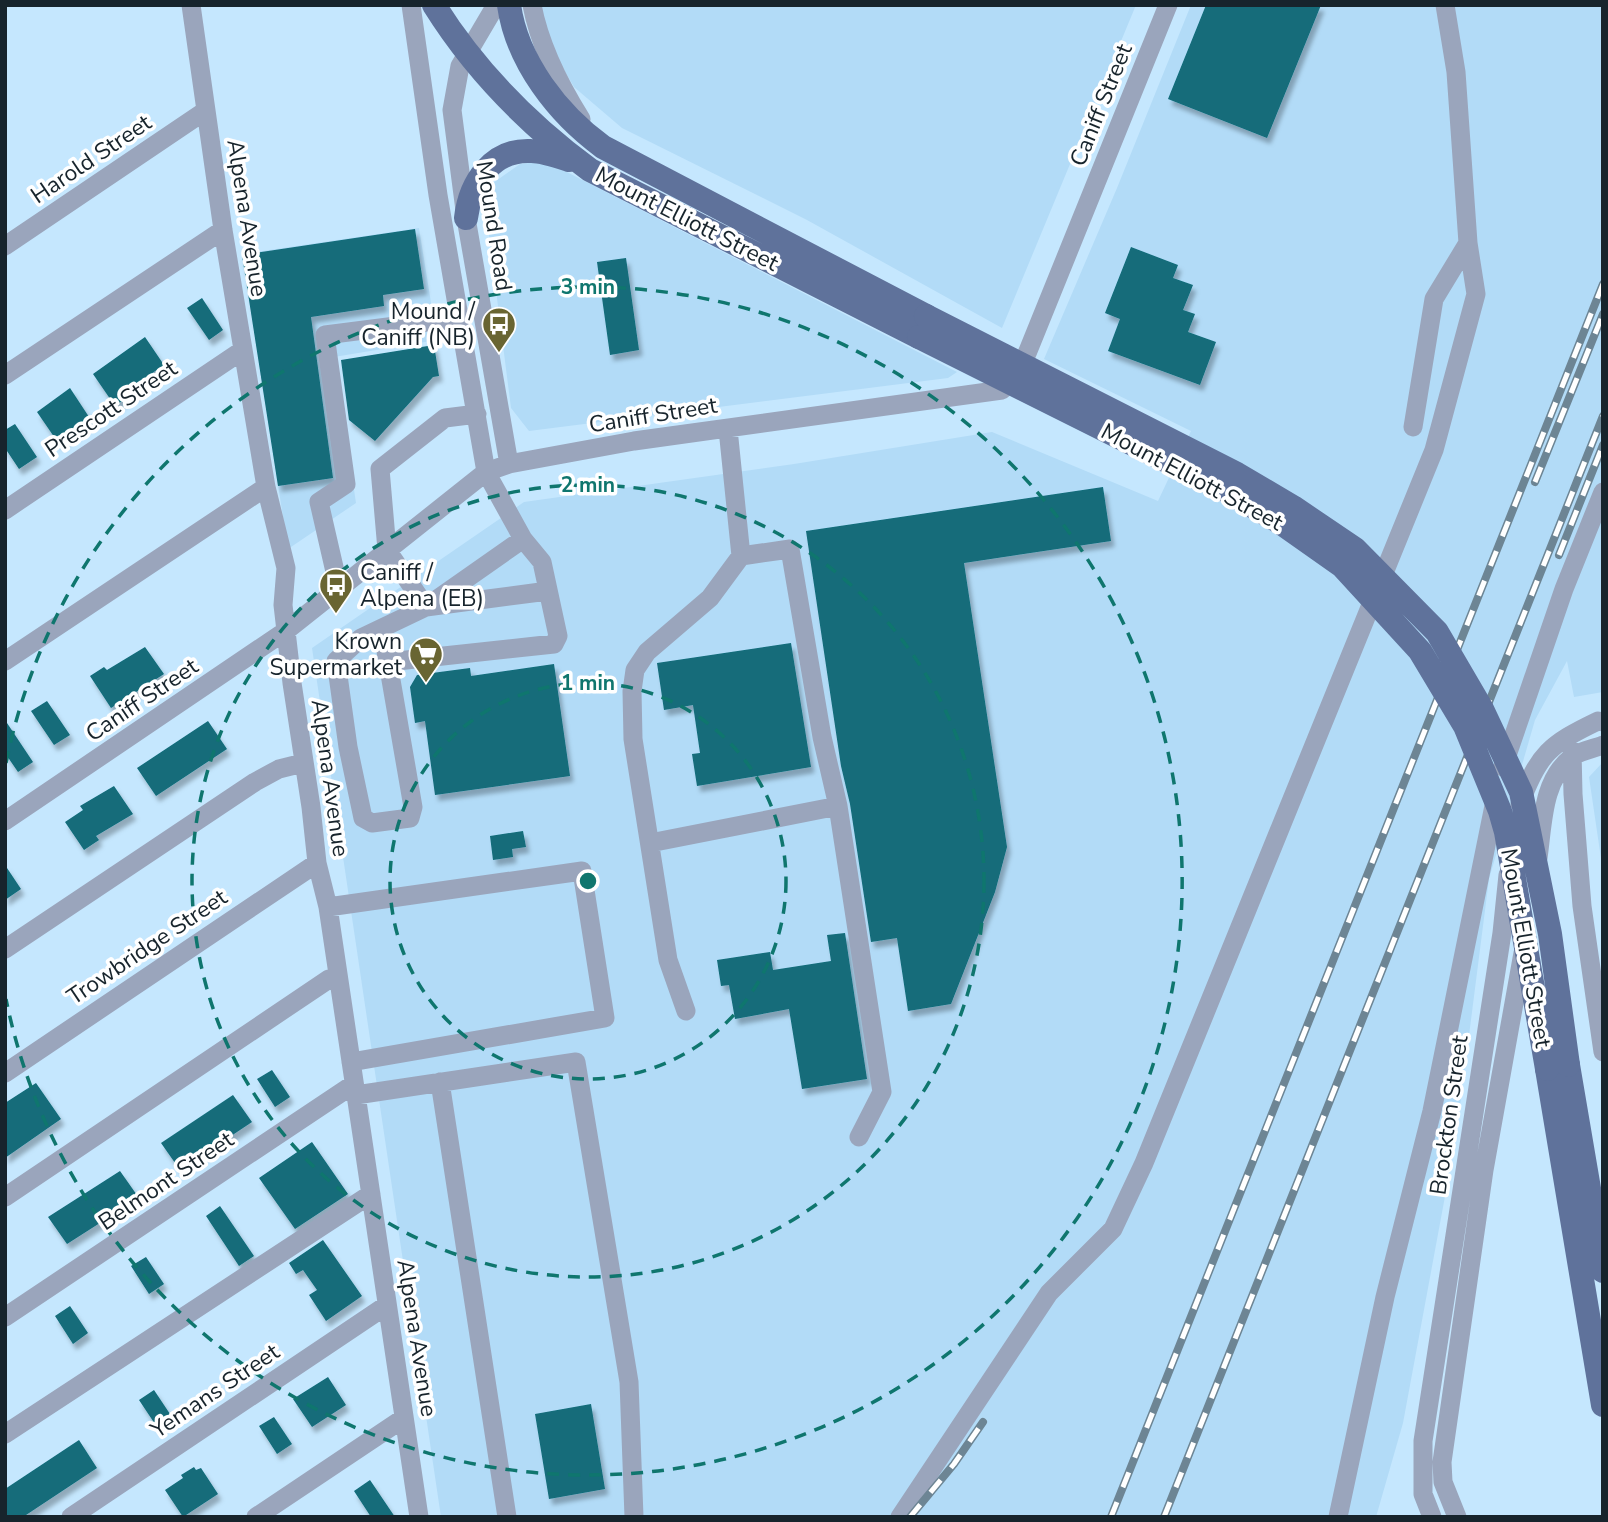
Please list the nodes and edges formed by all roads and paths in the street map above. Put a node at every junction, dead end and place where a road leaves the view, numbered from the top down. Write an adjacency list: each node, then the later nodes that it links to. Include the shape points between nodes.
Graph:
1 (191, 5): 10 (street, Alpena Avenue)
2 (411, 5): 17 (street)
3 (434, 5): 9 (main road, Mount Elliott Street)
4 (496, 5): 9 (street, Mound Road)
5 (509, 5): 11 (main road, Mount Elliott Street, via 512,29 542,87)
6 (532, 5): 11 (street, via 555,74)
7 (1168, 5): 23 (street, Caniff Street, via 1027,354 1002,390)
8 (1445, 5): 15 (street, via 1456,72)
9 (468, 50): 12 (main road, Mount Elliott Street, via 526,118); 13 (street, Mound Road, via 456,80 452,110)
10 (205, 111): 14 (street, Alpena Avenue); 16 (street, Harold Street)
11 (603, 147): 18 (main road, Mount Elliott Street)
12 (590, 170): 13 (main road, via 534,150 507,156 489,166 476,181); 18 (main road, Mount Elliott Street)
13 (466, 218): 24 (street, Mound Road)
14 (223, 230): 19 (street, Alpena Avenue); 20 (street)
15 (1468, 243): 22 (street, via 1434,299); 72 (street, via 1476,294 1434,450 1144,1163 1113,1229 1049,1293)
16 (5, 246)
17 (460, 320): 21 (street); 32 (street, via 325,335 346,484 319,502)
18 (922, 326): 54 (main road, Mount Elliott Street, bridge, via 1281,523 1342,566 1420,652 1465,726 1500,811)
19 (243, 350): 26 (street, Alpena Avenue); 28 (street, Prescott Street)
20 (5, 375)
21 (477, 414): 25 (street); 30 (street, via 445,418 380,469)
22 (1413, 427)
23 (728, 429): 24 (street, Caniff Street); 31 (street)
24 (509, 464): 25 (street, Caniff Street)
25 (486, 472): 29 (street); 30 (street, Caniff Street)
26 (266, 486): 36 (street, Alpena Avenue, via 286,568 283,605); 37 (street)
27 (1603, 492): 73 (street, via 1564,589 1500,778 1432,1111 1385,1297)
28 (5, 510)
29 (523, 538): 33 (street, via 542,562); 34 (street)
30 (387, 551): 32 (street, Caniff Street); 34 (street)
31 (741, 556): 44 (street, via 790,549); 46 (street, via 710,598 647,652 635,670 633,739)
32 (339, 589): 36 (street, Caniff Street)
33 (548, 591): 34 (street); 38 (street, via 558,636 554,644)
34 (426, 607): 35 (street)
35 (383, 628): 38 (street); 38 (street, via 361,638 336,661 363,818 372,823 410,818 412,807)
36 (287, 630): 43 (street, Alpena Avenue); 45 (street, Caniff Street)
37 (5, 662)
38 (388, 663)
39 (1603, 722): 40 (street, Brockton Street)
40 (1567, 736): 42 (street); 74 (street, Brockton Street, via 1531,774 1516,817 1503,933 1423,1441 1423,1494)
41 (1603, 745): 42 (street)
42 (1574, 755): 52 (street, via 1582,906); 75 (street, Brockton Street, via 1552,781 1546,800 1524,953 1484,1170 1442,1462 1443,1482)
43 (303, 763): 47 (street, Alpena Avenue); 49 (street, via 255,782)
44 (838, 806): 46 (street); 58 (street, via 882,1092)
45 (5, 821)
46 (650, 843): 51 (street, via 668,960)
47 (317, 863): 48 (street, Alpena Avenue); 55 (street, Trowbridge Street)
48 (328, 907): 50 (street, Alpena Avenue); 53 (street, via 582,871 600,978 605,1018)
49 (5, 949)
50 (338, 977): 53 (street, Alpena Avenue); 60 (street)
51 (686, 1011)
52 (1603, 1052)
53 (351, 1062): 57 (street, Alpena Avenue)
54 (1557, 1067): 61 (main road, Mount Elliott Street); 64 (main road, Mount Elliott Street, via 1573,1235)
55 (5, 1073)
56 (440, 1082): 57 (street); 70 (street); 71 (street, via 576,1062 629,1382)
57 (355, 1090): 59 (street, Alpena Avenue); 63 (street, Belmont Street)
58 (859, 1137)
59 (371, 1194): 62 (street, Alpena Avenue); 66 (street)
60 (5, 1196)
61 (1603, 1271)
62 (387, 1305): 65 (street, Alpena Avenue); 67 (street, Yemans Street)
63 (5, 1317)
64 (1603, 1405)
65 (404, 1418): 68 (street); 69 (street, Alpena Avenue)
66 (5, 1434)
67 (71, 1517)
68 (256, 1517)
69 (419, 1517)
70 (507, 1517)
71 (634, 1517)
72 (900, 1517)
73 (1338, 1517)
74 (1433, 1517)
75 (1457, 1517)

